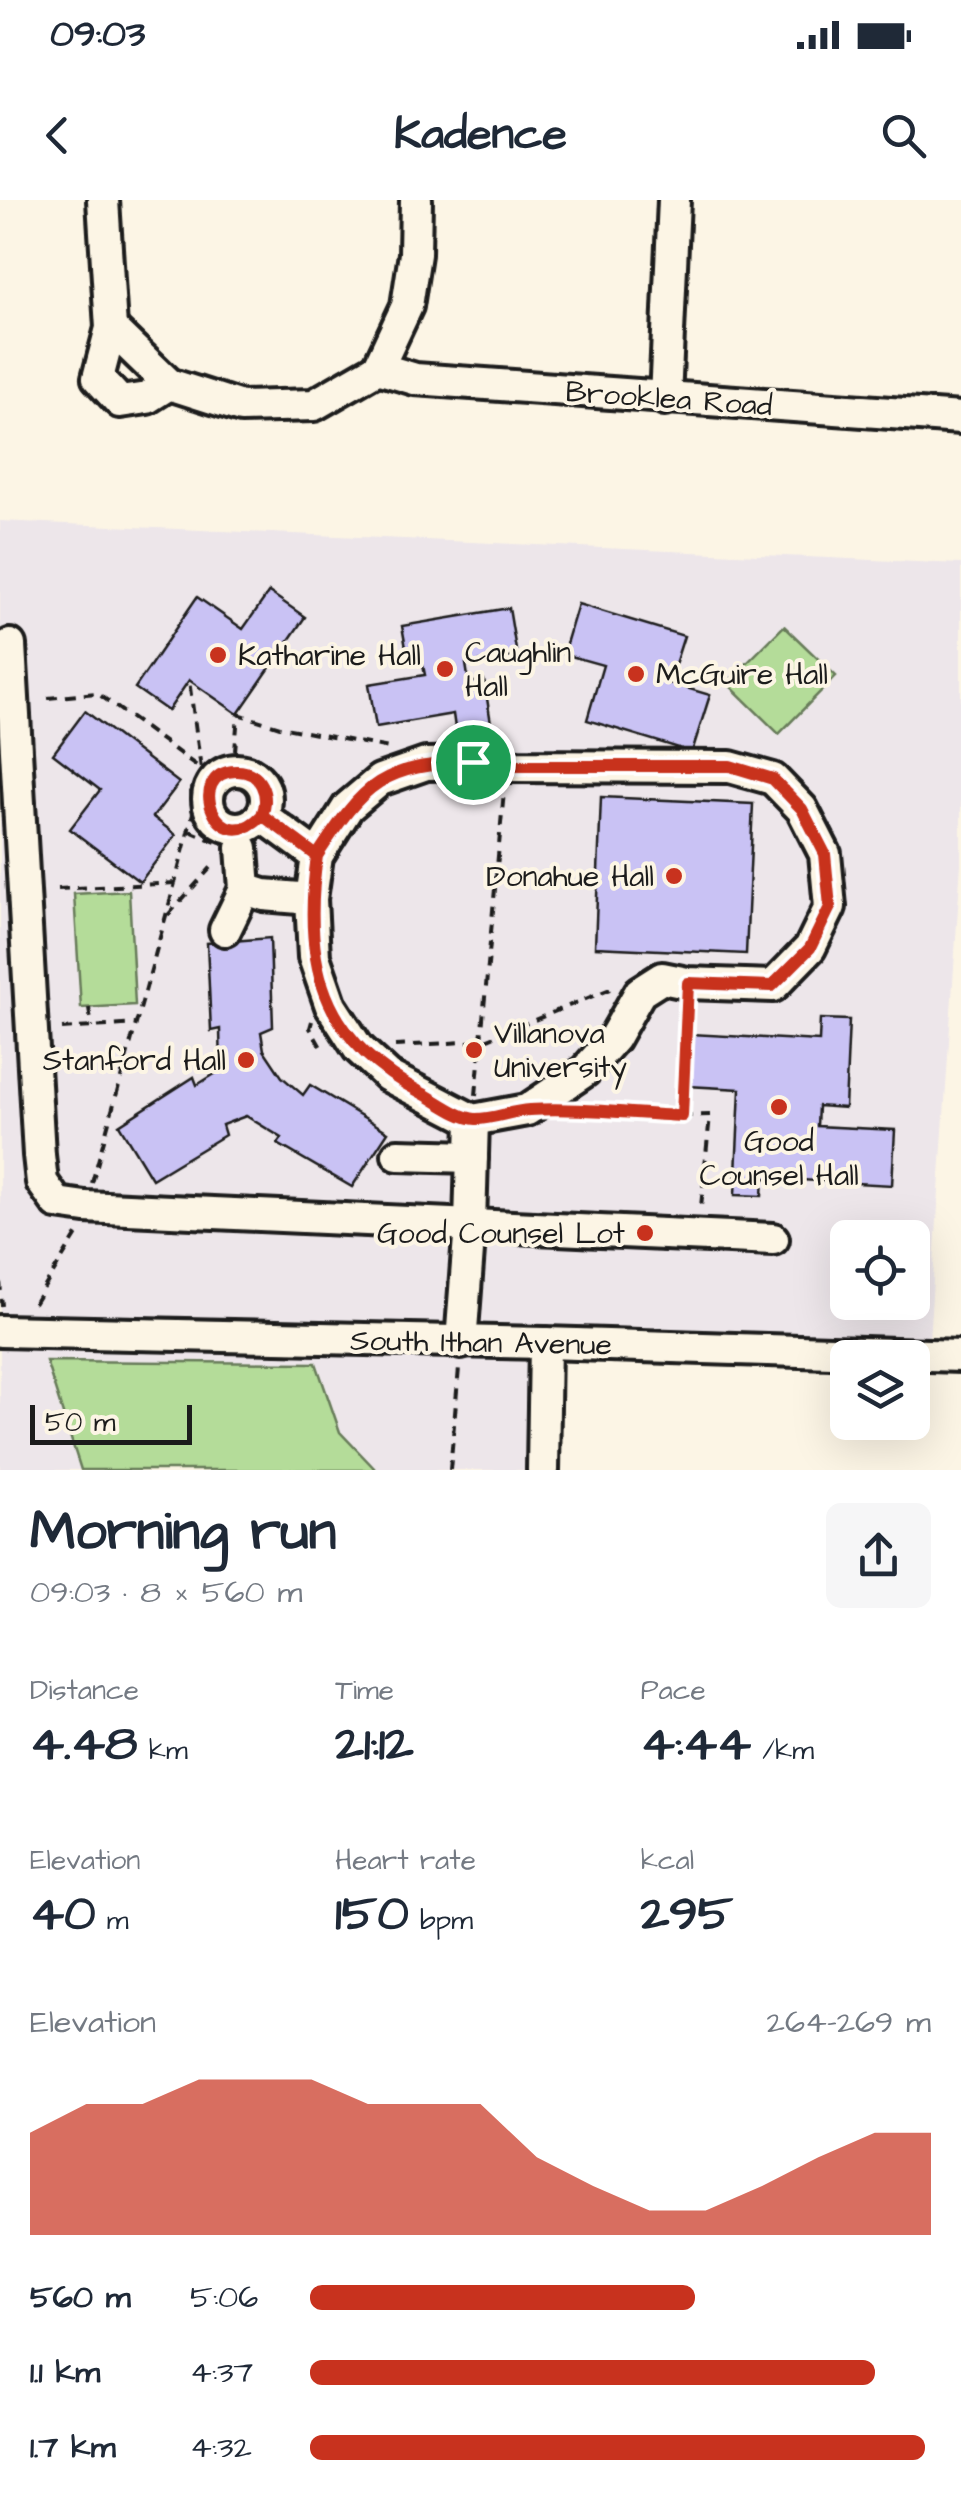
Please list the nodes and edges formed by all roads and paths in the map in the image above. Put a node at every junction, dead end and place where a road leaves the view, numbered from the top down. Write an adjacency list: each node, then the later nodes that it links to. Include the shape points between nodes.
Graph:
1 (104, 200): 4 (street)
2 (416, 200): 5 (street, via 407,306)
3 (674, 200): 7 (street)
4 (111, 328): 6 (street); 6 (street, via 98,378 120,402 147,398)
5 (378, 368): 6 (street, via 314,404 242,408); 7 (street, Brooklea Road, via 414,378)
6 (169, 384)
7 (665, 399): 8 (street, Brooklea Road)
8 (961, 418)
9 (10, 645): 38 (street, via 42,1182 57,1203)
10 (189, 680): 14 (path)
11 (48, 698): 14 (path, via 97,692)
12 (405, 751): 14 (path, via 238,714 235,750)
13 (506, 766): 17 (street, via 426,764 380,780 348,807); 24 (street, via 730,766 773,779 802,809 825,854 830,907 810,948 772,986); 30 (path)
14 (201, 768): 18 (path, via 190,790 192,814)
15 (262, 815): 17 (street)
16 (230, 855): 20 (street); 22 (path)
17 (317, 856): 21 (street)
18 (176, 883): 19 (path); 22 (path)
19 (58, 889)
20 (245, 889): 21 (street); 23 (street)
21 (311, 899): 31 (street, via 314,956 330,1006)
22 (167, 916): 27 (path)
23 (225, 930)
24 (688, 983): 25 (street, via 662,978); 33 (path)
25 (640, 992): 30 (path, via 608,989); 32 (street, via 585,1071)
26 (89, 1008): 28 (path)
27 (137, 1024): 28 (path); 38 (path)
28 (92, 1027): 29 (path)
29 (62, 1030)
30 (483, 1041): 31 (path); 34 (path)
31 (358, 1048): 34 (street, via 388,1076)
32 (528, 1110): 33 (path); 34 (street)
33 (682, 1116): 37 (path, via 710,1115)
34 (473, 1120): 36 (street)
35 (398, 1155): 36 (street)
36 (472, 1156): 39 (street)
37 (700, 1207)
38 (86, 1208): 39 (street); 41 (path, via 79,1231)
39 (470, 1224): 40 (street); 42 (street)
40 (773, 1239)
41 (9, 1331): 42 (street, South Ithan Avenue)
42 (461, 1343): 43 (street, South Ithan Avenue); 45 (path)
43 (545, 1343): 44 (street, South Ithan Avenue); 46 (street)
44 (961, 1356)
45 (450, 1470)
46 (543, 1470)

